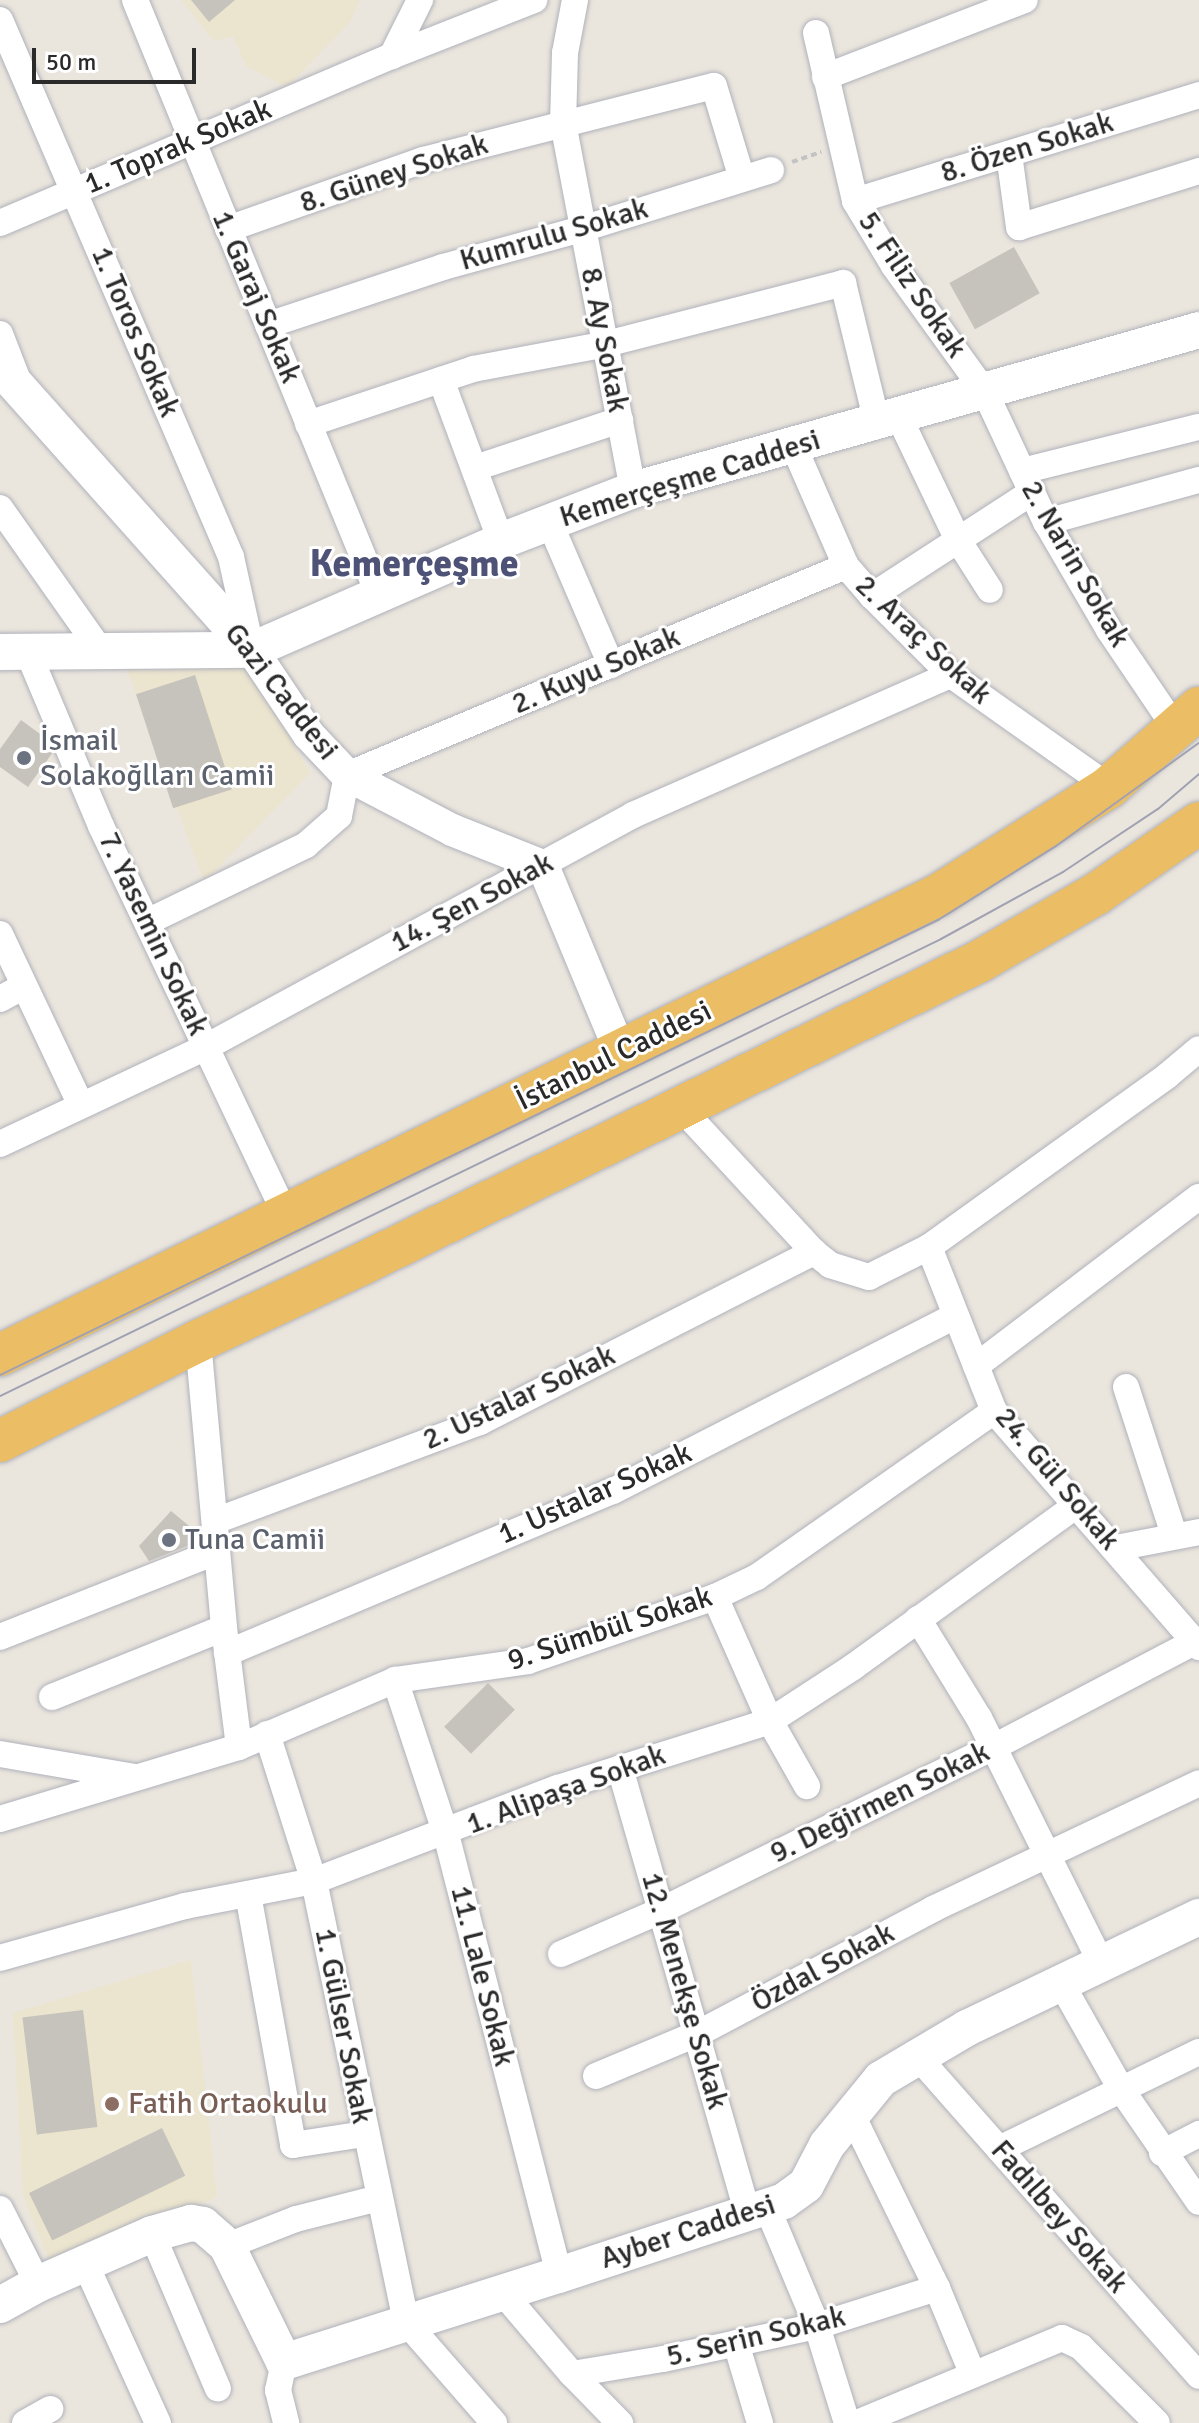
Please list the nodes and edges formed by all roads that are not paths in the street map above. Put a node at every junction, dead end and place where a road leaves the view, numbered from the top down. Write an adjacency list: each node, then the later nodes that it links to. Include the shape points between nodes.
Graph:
1 (135, 0): 12 (street, 1. Garaj Sokak)
2 (420, 0): 8 (street)
3 (534, 0): 8 (street, 1. Toprak Sokak)
4 (575, 0): 11 (street, 8. Ay Sokak, via 565,53)
5 (1025, 0): 9 (street)
6 (0, 20): 17 (street, 1. Toros Sokak)
7 (816, 33): 9 (street, 5. Filiz Sokak)
8 (392, 56): 12 (street, 1. Toprak Sokak)
9 (825, 77): 18 (street, 5. Filiz Sokak)
10 (1199, 95): 13 (street, 8. Özen Sokak)
11 (563, 123): 16 (street, 8. Güney Sokak, via 714,86); 20 (street, 8. Güney Sokak, via 423,160); 21 (street, 8. Ay Sokak)
12 (192, 144): 17 (street, 1. Toprak Sokak); 20 (street, 1. Garaj Sokak)
13 (1009, 154): 15 (street, via 1019,227); 18 (street, 8. Özen Sokak)
14 (771, 170): 16 (street, Kumrulu Sokak)
15 (1199, 171)
16 (742, 179): 21 (street, Kumrulu Sokak)
17 (75, 190): 19 (street, 1. Toprak Sokak); 48 (street, 1. Toros Sokak, via 231,557)
18 (855, 201): 28 (street, 5. Filiz Sokak, via 894,266)
19 (0, 223)
20 (228, 229): 22 (street, 1. Garaj Sokak)
21 (582, 229): 22 (street, Kumrulu Sokak, via 443,267); 25 (street, 8. Ay Sokak)
22 (268, 325): 31 (street, 1. Garaj Sokak)
23 (1199, 330): 28 (main road, Kemerçeşme Caddesi)
24 (0, 334): 26 (street)
25 (606, 344): 27 (street); 29 (street, 8. Ay Sokak); 30 (street, via 843,283)
26 (10, 377): 48 (main road, Gazi Caddesi)
27 (441, 380): 31 (street); 34 (street)
28 (985, 392): 30 (main road, Kemerçeşme Caddesi); 36 (street, 2. Narin Sokak)
29 (620, 420): 34 (street); 37 (street, 8. Ay Sokak)
30 (888, 420): 33 (main road, Kemerçeşme Caddesi); 41 (street)
31 (308, 424): 45 (street, 1. Garaj Sokak)
32 (1199, 427): 36 (street)
33 (794, 447): 37 (main road, Kemerçeşme Caddesi); 43 (street, 2. Araç Sokak)
34 (475, 468): 42 (street)
35 (1199, 480): 40 (street)
36 (1027, 482): 40 (street, 2. Narin Sokak); 41 (street)
37 (633, 490): 39 (main road, Kemerçeşme Caddesi)
38 (0, 508): 47 (street)
39 (549, 521): 42 (main road, Kemerçeşme Caddesi); 50 (street)
40 (1046, 522): 52 (street, 2. Narin Sokak, via 1109,630)
41 (958, 540): 44 (street); 46 (street)
42 (501, 541): 45 (main road, Kemerçeşme Caddesi)
43 (846, 566): 46 (street, 2. Araç Sokak); 50 (street, 2. Kuyu Sokak)
44 (990, 590)
45 (378, 593): 48 (main road, Kemerçeşme Caddesi)
46 (872, 596): 51 (street, 2. Araç Sokak)
47 (100, 650): 48 (main road, Kemerçeşme Caddesi); 49 (main road, Kemerçeşme Caddesi)
48 (252, 650): 53 (street, Gazi Caddesi, via 309,735)
49 (13, 651): 57 (street, 7. Yasemin Sokak)
50 (611, 665): 53 (street, 2. Kuyu Sokak)
51 (951, 675): 54 (street, 2. Araç Sokak); 56 (street, 14. Şen Sokak, via 633,815)
52 (1188, 719): 54 (highway, İstanbul Caddesi)
53 (347, 775): 56 (street, Gazi Caddesi, via 452,830); 57 (street, via 339,816 306,845)
54 (1109, 787): 62 (highway, İstanbul Caddesi, via 940,894)
55 (1194, 836): 64 (highway, via 980,961)
56 (543, 866): 60 (street, 14. Şen Sokak); 62 (street)
57 (147, 922): 60 (street, 7. Yasemin Sokak)
58 (0, 934): 59 (street)
59 (12, 993): 63 (street)
60 (206, 1047): 63 (street, 14. Şen Sokak); 67 (street, 7. Yasemin Sokak)
61 (1199, 1049): 68 (street)
62 (621, 1053): 67 (highway, İstanbul Caddesi)
63 (81, 1105): 65 (street, 14. Şen Sokak)
64 (681, 1108): 69 (street); 71 (highway)
65 (0, 1144)
66 (1199, 1197): 73 (street)
67 (286, 1216): 72 (highway, İstanbul Caddesi)
68 (929, 1247): 69 (street, via 869,1277 830,1265); 70 (street, 24. Gül Sokak)
69 (814, 1252): 78 (street, 2. Ustalar Sokak, via 480,1422)
70 (955, 1316): 73 (street, 24. Gül Sokak); 85 (street, 1. Ustalar Sokak, via 613,1491)
71 (198, 1341): 76 (highway); 78 (street)
72 (0, 1355)
73 (976, 1366): 75 (street, 24. Gül Sokak)
74 (1126, 1387): 79 (street)
75 (994, 1411): 77 (street, 24. Gül Sokak); 82 (street, 9. Sümbül Sokak, via 757,1577)
76 (0, 1441)
77 (1077, 1505): 80 (street, 24. Gül Sokak); 83 (street, 1. Alipaşa Sokak)
78 (215, 1521): 81 (street)
79 (1187, 1534): 80 (street)
80 (1116, 1548): 86 (street, 24. Gül Sokak)
81 (216, 1552): 84 (street); 85 (street)
82 (715, 1597): 87 (street, 9. Sümbül Sokak, via 528,1661); 89 (street)
83 (918, 1619): 89 (street, 1. Alipaşa Sokak); 92 (street)
84 (0, 1637)
85 (226, 1641): 88 (street, 1. Ustalar Sokak); 91 (street)
86 (1196, 1644): 92 (street, 9. Değirmen Sokak)
87 (395, 1680): 90 (street, 9. Sümbül Sokak); 99 (street, 11. Lale Sokak)
88 (52, 1697)
89 (770, 1721): 94 (street, 1. Alipaşa Sokak); 97 (street)
90 (267, 1734): 91 (street, 9. Sümbül Sokak); 101 (street, 1. Gülser Sokak)
91 (239, 1747): 95 (street, 9. Sümbül Sokak)
92 (994, 1747): 100 (street); 103 (street, 9. Değirmen Sokak)
93 (0, 1754): 95 (street)
94 (620, 1768): 99 (street, 1. Alipaşa Sokak); 103 (street, 12. Menekşe Sokak)
95 (143, 1778): 98 (street, 9. Sümbül Sokak)
96 (1199, 1783): 100 (street, Özdal Sokak)
97 (807, 1786)
98 (0, 1819)
99 (446, 1834): 101 (street, 1. Alipaşa Sokak); 126 (street, 11. Lale Sokak)
100 (1047, 1855): 107 (street); 109 (street, Özdal Sokak)
101 (314, 1881): 102 (street, 1. Alipaşa Sokak); 115 (street, 1. Gülser Sokak)
102 (248, 1894): 106 (street, 1. Alipaşa Sokak, via 185,1906); 115 (street, via 293,2145)
103 (660, 1911): 105 (street, 9. Değirmen Sokak); 109 (street, 12. Menekşe Sokak)
104 (1199, 1917): 107 (main road, Ayber Caddesi)
105 (561, 1954)
106 (0, 1958)
107 (1101, 1963): 108 (main road, Ayber Caddesi)
108 (1061, 1983): 111 (main road, Ayber Caddesi); 113 (street)
109 (699, 2033): 112 (street, Özdal Sokak); 122 (street, 12. Menekşe Sokak)
110 (1199, 2052): 113 (street)
111 (918, 2057): 114 (main road, Ayber Caddesi, via 881,2079); 117 (street, Fadılbey Sokak)
112 (596, 2076)
113 (1121, 2089): 117 (street); 118 (street)
114 (851, 2113): 122 (main road, Ayber Caddesi, via 806,2185 784,2201); 128 (street)
115 (364, 2134): 119 (street, 1. Gülser Sokak)
116 (1199, 2134): 118 (street)
117 (999, 2149): 137 (street, Fadılbey Sokak)
118 (1162, 2153): 120 (street)
119 (379, 2198): 124 (street, via 296,2219); 131 (street, 1. Gülser Sokak)
120 (1199, 2202)
121 (0, 2209): 127 (street)
122 (757, 2210): 126 (main road, Ayber Caddesi); 132 (street, 12. Menekşe Sokak)
123 (152, 2234): 124 (main road, via 191,2223 215,2233); 125 (main road); 138 (street)
124 (227, 2246): 134 (main road)
125 (85, 2263): 127 (main road); 142 (street)
126 (559, 2275): 129 (main road, Ayber Caddesi)
127 (38, 2284): 130 (main road)
128 (937, 2288): 132 (street, 5. Serin Sokak); 136 (street)
129 (503, 2293): 131 (main road, Ayber Caddesi); 135 (street)
130 (0, 2305)
131 (406, 2322): 134 (main road, Ayber Caddesi); 144 (street)
132 (817, 2326): 133 (street, 5. Serin Sokak); 147 (street, 12. Menekşe Sokak)
133 (736, 2343): 135 (street, 5. Serin Sokak); 146 (street)
134 (284, 2362): 143 (street, via 278,2390)
135 (572, 2374): 145 (street)
136 (973, 2375): 140 (street); 149 (street, via 1062,2338 1081,2347)
137 (1199, 2376)
138 (218, 2389)
139 (50, 2409): 141 (street)
140 (919, 2411): 148 (street)
141 (25, 2423)
142 (158, 2423)
143 (286, 2423)
144 (494, 2423)
145 (620, 2423)
146 (760, 2423)
147 (847, 2423)
148 (857, 2423)
149 (1157, 2423)

